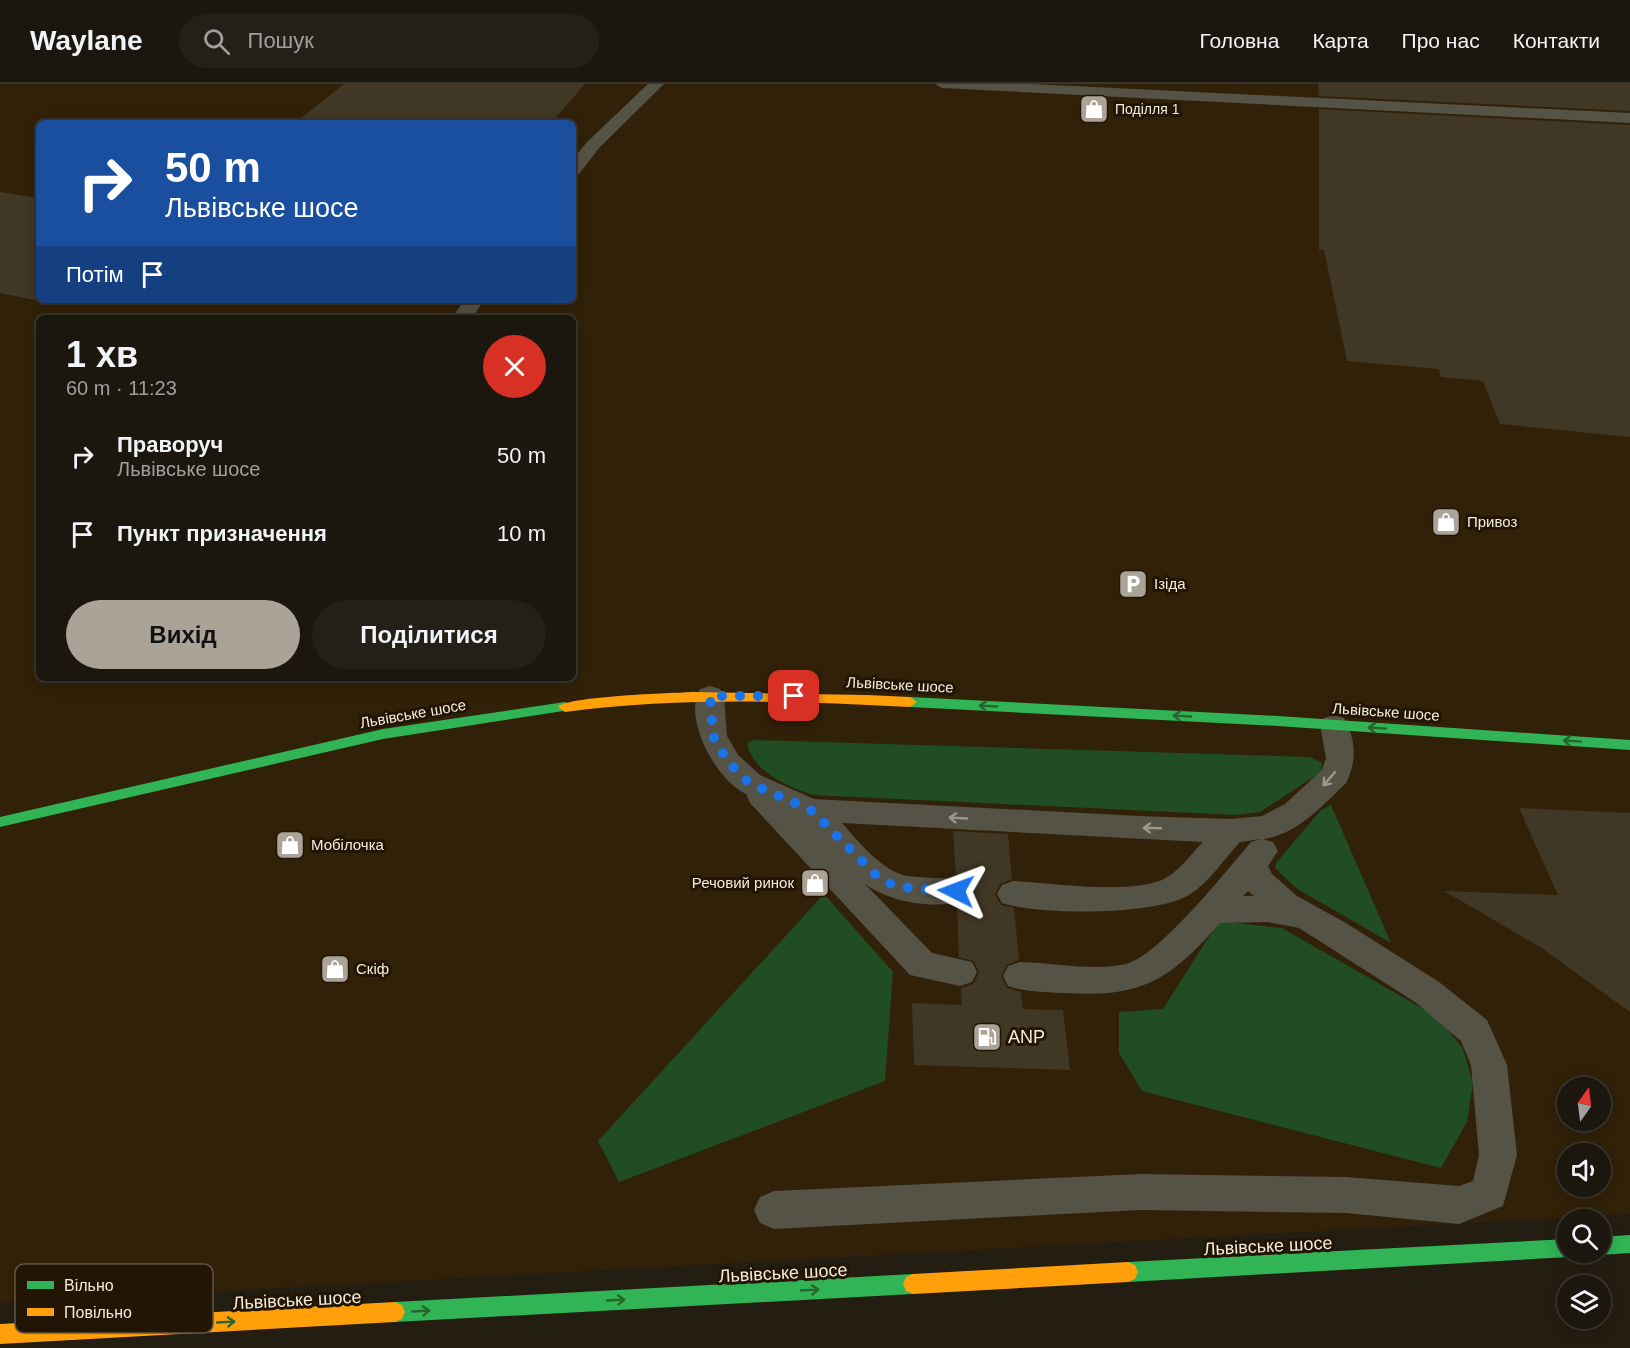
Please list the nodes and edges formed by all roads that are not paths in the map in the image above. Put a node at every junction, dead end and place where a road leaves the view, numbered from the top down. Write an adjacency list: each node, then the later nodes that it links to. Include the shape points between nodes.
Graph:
1 (657, 84): 4 (lane)
2 (942, 84): 3 (lane)
3 (1630, 118)
4 (576, 166)
5 (710, 696): 6 (main road, Львівське шосе, one-way to 5, via 771,695); 8 (lane, via 713,736 728,762); 11 (main road, Львівське шосе, via 611,700 383,734)
6 (1334, 724): 7 (main road, Львівське шосе, one-way to 6); 10 (lane, one-way to 10, via 1341,758 1335,775)
7 (1630, 746)
8 (749, 783): 9 (lane); 18 (lane, via 922,965)
9 (811, 810): 12 (lane, one-way to 9); 14 (lane, via 875,874 891,884)
10 (1296, 812): 12 (lane, via 1267,827); 13 (lane)
11 (0, 822)
12 (1231, 831): 15 (lane, via 1177,887 1159,893 1127,898)
13 (1251, 863): 16 (lane); 17 (lane, via 1259,882 1285,905)
14 (956, 891)
15 (1013, 894)
16 (1209, 910): 17 (lane, via 1268,909 1292,914); 19 (lane, via 1176,950 1129,978)
17 (1334, 932): 20 (lane, via 1427,992 1474,1031 1489,1065 1498,1155 1489,1193 1459,1205 1346,1195 1141,1192)
18 (960, 972)
19 (1020, 976)
20 (774, 1210)
21 (1630, 1244): 22 (main road)
22 (1611, 1245)
23 (1557, 1249): 24 (main road, Львівське шосе, one-way to 23)
24 (213, 1323)
25 (36, 1333): 26 (main road, Львівське шосе, one-way to 25)
26 (0, 1335)

